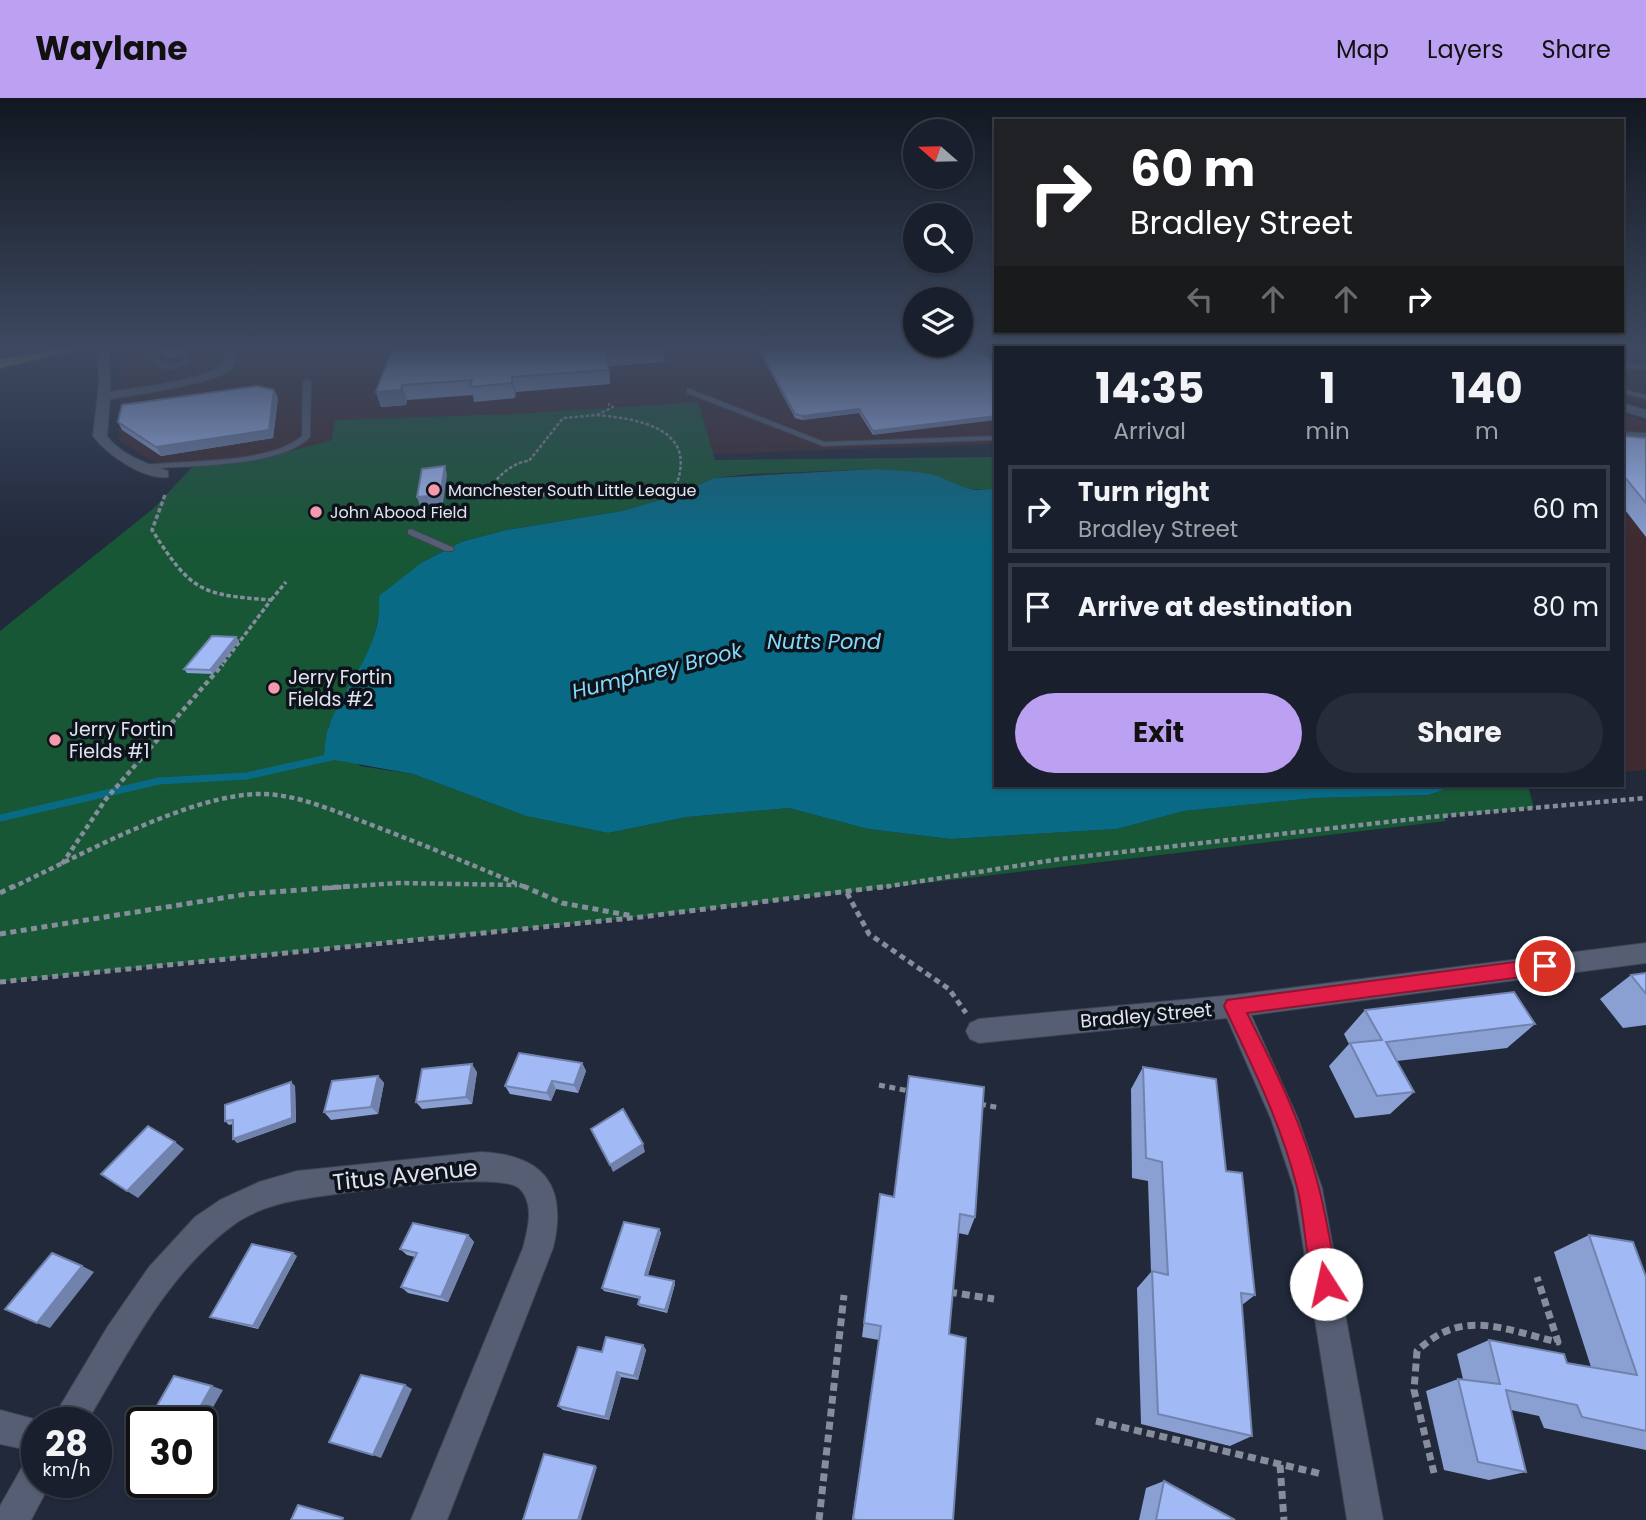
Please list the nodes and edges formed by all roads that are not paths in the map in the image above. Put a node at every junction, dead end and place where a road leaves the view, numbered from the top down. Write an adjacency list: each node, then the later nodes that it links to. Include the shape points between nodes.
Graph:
1 (101, 413): 7 (street, via 103,442)
2 (306, 413): 7 (lane, via 306,437 294,447 258,457)
3 (748, 413): 6 (lane, via 823,444)
4 (1624, 434): 5 (lane)
5 (1646, 435)
6 (994, 438)
7 (145, 467): 8 (street)
8 (163, 474)
9 (411, 532): 10 (lane)
10 (449, 549)
11 (1646, 953): 12 (street, Bradley Street)
12 (1234, 1006): 13 (street, Bradley Street); 20 (street, via 1295,1143 1308,1188)
13 (979, 1031)
14 (77, 1407): 19 (street, Titus Avenue, via 162,1275 194,1238 229,1210 267,1193 307,1185 478,1166 513,1171 529,1178 538,1191 543,1206 541,1238)
15 (0, 1427): 16 (street)
16 (21, 1432)
17 (24, 1498): 18 (street)
18 (12, 1520)
19 (429, 1520)
20 (1365, 1520)

